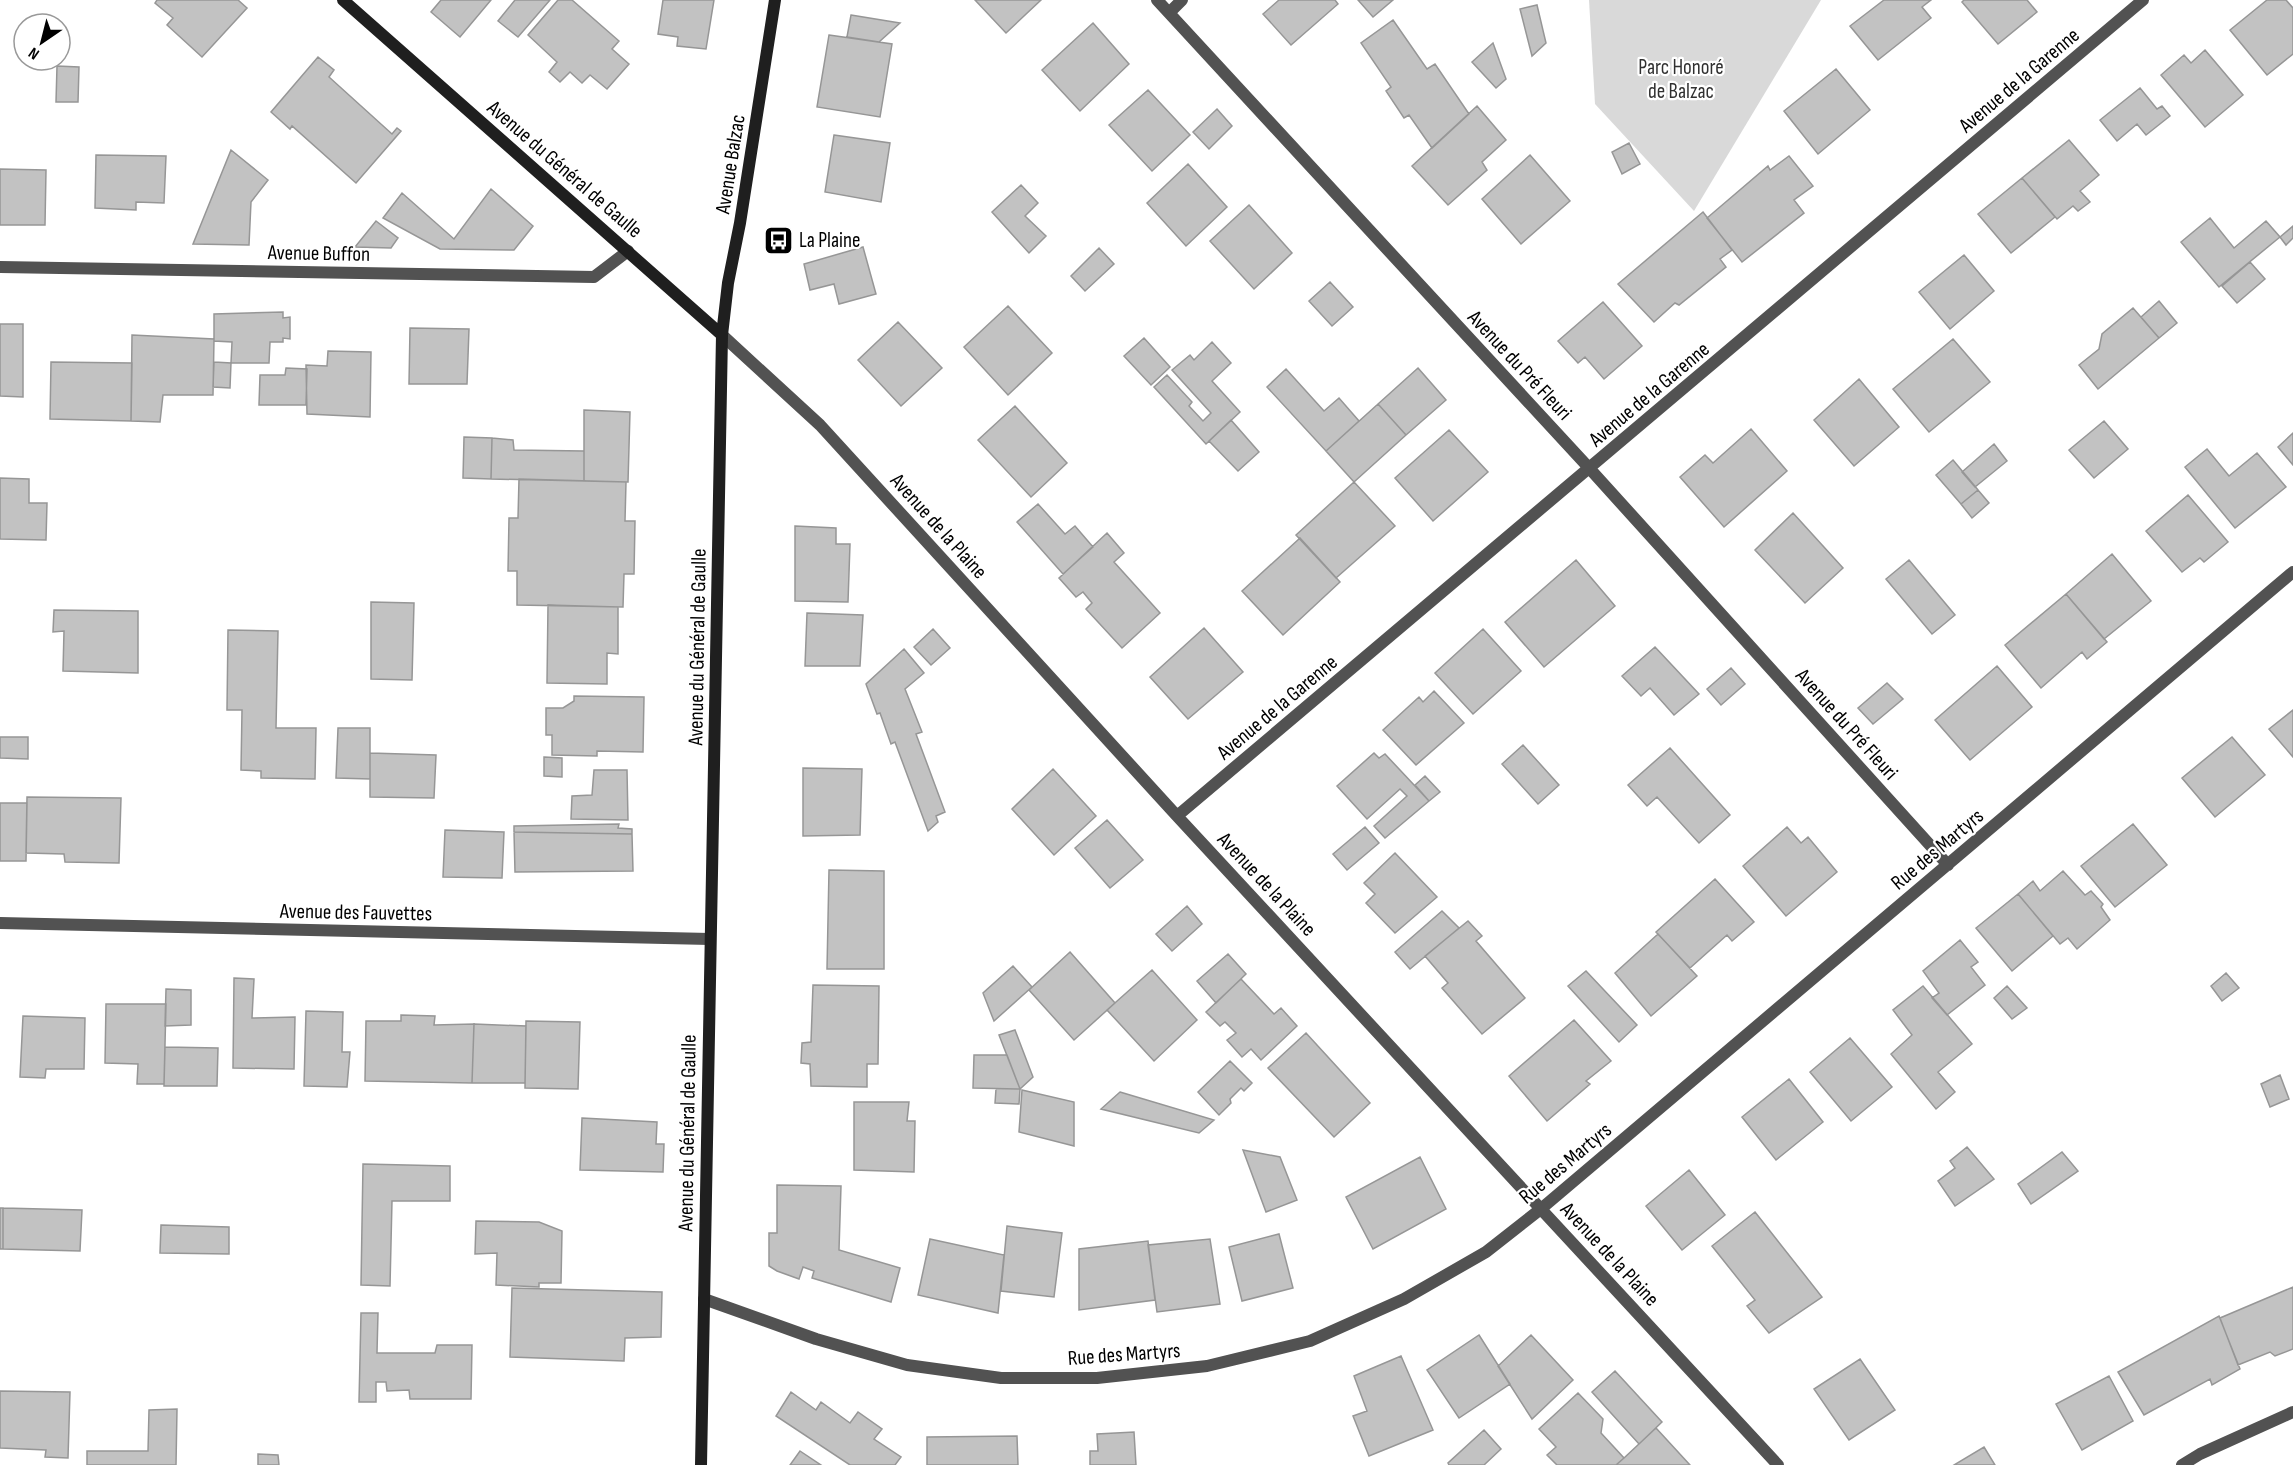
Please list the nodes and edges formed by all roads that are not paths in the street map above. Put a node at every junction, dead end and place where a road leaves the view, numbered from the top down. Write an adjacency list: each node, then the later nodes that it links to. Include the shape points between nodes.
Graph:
1 (344, 0): 7 (street, Avenue du Général de Gaulle)
2 (775, 0): 9 (street, Avenue Balzac)
3 (1157, 0): 6 (street, Avenue du Pré Fleuri)
4 (1182, 0): 6 (street)
5 (2143, 0): 10 (street, Avenue de la Garenne)
6 (1169, 13): 10 (street, Avenue du Pré Fleuri)
7 (628, 251): 8 (street, Avenue Buffon, via 594,277); 9 (street, Avenue du Général de Gaulle)
8 (0, 267)
9 (722, 335): 12 (street, Avenue de la Plaine, via 820,425); 15 (street, Avenue du Général de Gaulle)
10 (1590, 469): 12 (street, Avenue de la Garenne); 13 (street, Avenue du Pré Fleuri)
11 (2293, 572): 13 (street, Rue des Martyrs)
12 (1177, 816): 16 (street, Avenue de la Plaine)
13 (1948, 865): 16 (street, Rue des Martyrs)
14 (0, 923): 15 (street, Avenue des Fauvettes)
15 (710, 939): 17 (street, Avenue du Général de Gaulle)
16 (1542, 1208): 17 (street, Rue des Martyrs, via 1486,1252 1404,1299 1310,1341 1207,1366 1097,1378 1001,1378 907,1365 816,1339); 20 (street, Avenue de la Plaine)
17 (704, 1299): 19 (street, Avenue du Général de Gaulle)
18 (2293, 1412): 21 (street)
19 (701, 1465)
20 (1778, 1465)
21 (2182, 1465)

